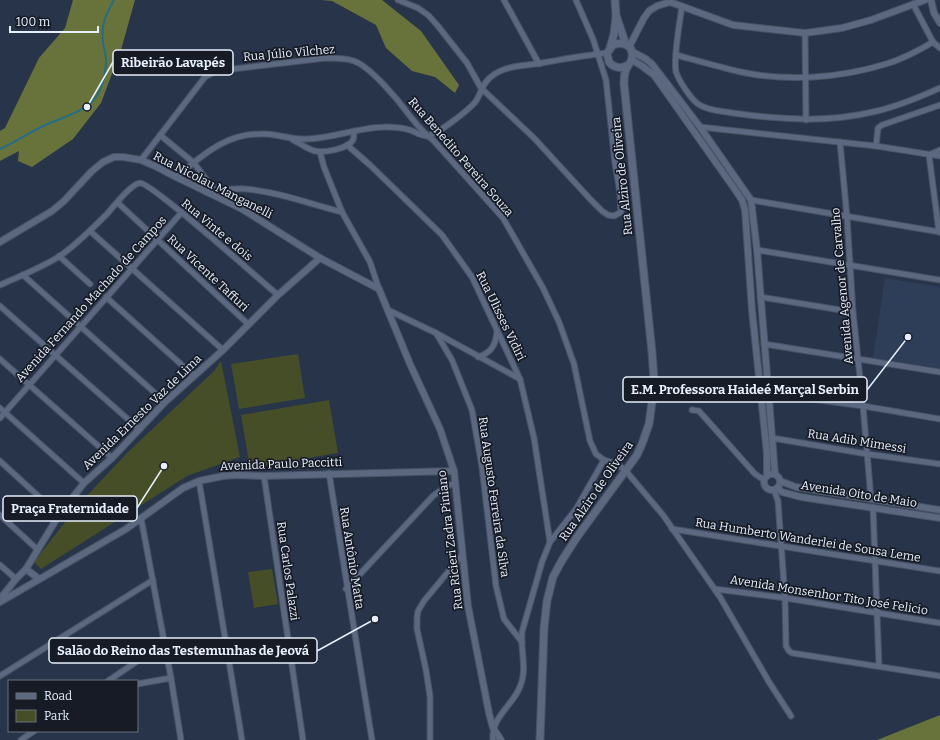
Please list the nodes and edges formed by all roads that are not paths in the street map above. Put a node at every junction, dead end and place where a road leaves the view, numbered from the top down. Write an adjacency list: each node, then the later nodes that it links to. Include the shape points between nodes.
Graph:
1 (398, 0): 24 (street, via 428,15 456,47)
2 (504, 0): 19 (street)
3 (576, 0): 16 (street)
4 (615, 0): 9 (main road, Rua Alziro de Oliveira)
5 (925, 0): 7 (street)
6 (931, 0): 10 (street)
7 (912, 4): 11 (street, via 842,28); 12 (street)
8 (682, 6): 11 (street, via 733,25); 13 (street, via 670,2 649,11); 17 (street)
9 (616, 15): 13 (main road, Rua Alziro de Oliveira); 15 (main road, Rua Alziro de Oliveira, via 614,34)
10 (940, 23)
11 (806, 33): 22 (street)
12 (933, 42): 14 (street); 22 (street, via 887,64 844,74)
13 (629, 47): 15 (main road, via 617,43); 18 (main road, Rua Alziro de Oliveira); 28 (street, via 652,64)
14 (940, 48)
15 (608, 51): 16 (street); 20 (main road, Rua Alziro de Oliveira, via 607,58)
16 (598, 54): 19 (street); 24 (street, via 606,85 620,193 621,212 614,216 602,211 534,138)
17 (676, 55): 22 (street, via 764,76); 27 (street, via 676,71 679,78 692,99 702,107 765,118)
18 (630, 62): 20 (main road, via 620,68); 23 (main road, Rua Alziro de Oliveira); 47 (street, via 642,66 654,75)
19 (539, 64): 24 (street, via 513,67 492,75)
20 (612, 65): 23 (main road, Rua Alziro de Oliveira)
21 (363, 66): 30 (street, Rua Júlio Vilchez, via 348,59 326,58 216,71 205,77); 31 (street, Rua Benedito Pereira Souza, via 385,86)
22 (805, 77): 27 (street)
23 (624, 84): 103 (main road, Rua Alziro de Oliveira, via 654,380 649,424 637,455)
24 (481, 88): 31 (street, via 476,101 445,127)
25 (940, 88): 27 (street, via 877,111 825,120)
26 (940, 105): 37 (street, via 882,125 878,128)
27 (806, 120)
28 (700, 127): 34 (street); 48 (street)
29 (354, 131): 31 (street, via 386,127); 33 (street); 36 (street, via 354,139)
30 (160, 135): 42 (street); 43 (street)
31 (427, 136): 99 (street, Rua Benedito Pereira Souza, via 503,218 543,288 574,364 592,445 596,454)
32 (288, 138): 33 (street); 35 (street); 43 (street, via 266,134 237,137 214,147)
33 (308, 139): 35 (street)
34 (840, 142): 37 (street); 52 (street, Avenida Agenor de Carvalho)
35 (301, 143): 39 (street, via 311,150)
36 (347, 145): 39 (street); 75 (street, Rua Ulisses Vidiri, via 442,236 472,277)
37 (876, 146): 40 (street)
38 (940, 150): 40 (street)
39 (320, 152): 51 (street, Rua Ricieri Zadra Piniano)
40 (929, 155): 41 (street); 54 (street)
41 (940, 156)
42 (141, 160): 44 (street, Rua Nicolau Manganelli); 56 (street, Rua Nicolau Manganelli, via 114,157 103,162 52,211)
43 (194, 163): 44 (street); 45 (street)
44 (176, 178): 46 (street, Rua Nicolau Manganelli)
45 (215, 191): 46 (street); 51 (street, via 241,189 264,192)
46 (206, 192): 59 (street, Rua Nicolau Manganelli, via 242,209)
47 (742, 200): 48 (street); 107 (street, via 745,210 753,323 767,454)
48 (751, 200): 52 (street); 57 (street)
49 (118, 203): 50 (street, Rua Vinte e dois, via 133,186 140,183); 53 (street); 55 (street, Rua Vicente Taffuri)
50 (182, 212): 55 (street, Avenida Fernando Machado de Campos); 67 (street, Rua Vinte e dois)
51 (342, 212): 66 (street, Rua Ricieri Zadra Piniano, via 370,262)
52 (847, 217): 54 (street); 60 (street, Avenida Agenor de Carvalho)
53 (90, 231): 58 (street); 61 (street)
54 (939, 232)
55 (158, 240): 61 (street, Avenida Fernando Machado de Campos); 73 (street, Rua Vicente Taffuri)
56 (0, 242)
57 (757, 250): 60 (street); 69 (street)
58 (59, 256): 62 (street); 64 (street)
59 (320, 258): 66 (street, Rua Nicolau Manganelli); 67 (street, Avenida Ernesto Vaz de Lima)
60 (849, 265): 63 (street); 72 (street, Avenida Agenor de Carvalho)
61 (132, 269): 68 (street, Avenida Fernando Machado de Campos); 78 (street)
62 (23, 275): 65 (street); 74 (street)
63 (940, 280)
64 (90, 284)
65 (0, 285)
66 (379, 289): 71 (street, Rua Ricieri Zadra Piniano)
67 (278, 295): 73 (street, Avenida Ernesto Vaz de Lima)
68 (106, 297): 74 (street, Avenida Fernando Machado de Campos); 84 (street)
69 (760, 297): 72 (street); 77 (street)
70 (0, 306): 79 (street)
71 (388, 310): 76 (street); 102 (street, Rua Ricieri Zadra Piniano, via 440,429)
72 (853, 312): 82 (street, Avenida Agenor de Carvalho)
73 (248, 324): 78 (street, Avenida Ernesto Vaz de Lima)
74 (80, 326): 79 (street, Avenida Fernando Machado de Campos); 88 (street)
75 (497, 329): 80 (street, via 497,337 491,351); 85 (street, Rua Ulisses Vidiri)
76 (436, 333): 80 (street); 138 (street, Rua Augusto Ferreira da Silva, via 452,360 472,410 482,467 496,586 504,619)
77 (764, 344): 82 (street); 87 (street)
78 (222, 350): 84 (street, Avenida Ernesto Vaz de Lima)
79 (55, 355): 86 (street, Avenida Fernando Machado de Campos); 95 (street)
80 (478, 357): 85 (street)
81 (0, 359): 86 (street)
82 (858, 359): 83 (street); 89 (street, Avenida Agenor de Carvalho)
83 (940, 372)
84 (193, 375): 88 (street, Avenida Ernesto Vaz de Lima)
85 (520, 379): 121 (street, Rua Ulisses Vidiri, via 534,438)
86 (29, 385): 92 (street, Avenida Fernando Machado de Campos); 98 (street)
87 (768, 392): 89 (street); 96 (street)
88 (165, 402): 95 (street, Avenida Ernesto Vaz de Lima)
89 (863, 406): 94 (street); 97 (street, Avenida Agenor de Carvalho)
90 (0, 408): 92 (street)
91 (692, 410): 107 (street, via 699,411 755,474)
92 (5, 412): 93 (street, Avenida Fernando Machado de Campos); 110 (street)
93 (0, 418)
94 (940, 419)
95 (139, 429): 98 (street, Avenida Ernesto Vaz de Lima)
96 (772, 438): 97 (street, Rua Adib Mimessi); 105 (street)
97 (867, 454): 101 (street, Rua Adib Mimessi); 113 (street, Avenida Agenor de Carvalho)
98 (112, 458): 110 (street, Avenida Ernesto Vaz de Lima)
99 (604, 460): 103 (street, Rua Benedito Pereira Souza); 121 (street, via 576,509)
100 (0, 461): 116 (street)
101 (940, 464)
102 (454, 470): 104 (street, Avenida Paulo Paccitti); 111 (street, Rua Ricieri Zadra Piniano)
103 (626, 470): 120 (street, Rua Benedito Pereira Souza); 157 (main road, Rua Alziro de Oliveira, via 577,537 553,577 544,628)
104 (329, 473): 106 (street, Avenida Paulo Paccitti); 133 (street, Rua Antônio Matta)
105 (775, 474): 107 (street); 109 (street)
106 (264, 476): 108 (street, Avenida Paulo Paccitti, via 237,475); 152 (street, Rua Carlos Palazzi)
107 (765, 478): 112 (street, Avenida Oito de Maio, via 766,488)
108 (199, 481): 118 (street, Avenida Paulo Paccitti, via 183,488); 151 (street)
109 (780, 481): 112 (street); 113 (street, Avenida Oito de Maio)
110 (84, 483): 116 (street, Avenida Ernesto Vaz de Lima)
111 (456, 483): 124 (street, Rua Ricieri Zadra Piniano); 133 (street, via 433,496)
112 (775, 489): 114 (street, Avenida Oito de Maio, via 788,494); 122 (street)
113 (871, 499): 115 (street, Avenida Oito de Maio)
114 (873, 507): 119 (street, Avenida Oito de Maio); 125 (street)
115 (940, 510)
116 (59, 515): 123 (street, Avenida Ernesto Vaz de Lima)
117 (0, 516): 123 (street)
118 (141, 518): 130 (street, Avenida Paulo Paccitti, via 126,530); 131 (street)
119 (940, 518)
120 (672, 529): 122 (street, Rua Humberto Wanderlei de Sousa Leme); 132 (street, Rua Benedito Pereira Souza)
121 (550, 542): 138 (street, via 536,580 524,624)
122 (781, 545): 125 (street, Rua Humberto Wanderlei de Sousa Leme); 134 (street)
123 (38, 550): 127 (street, Avenida Ernesto Vaz de Lima)
124 (462, 555): 147 (street, Rua Ricieri Zadra Piniano, via 470,614); 154 (street, via 424,601 416,618 430,696)
125 (875, 561): 128 (street, Rua Humberto Wanderlei de Sousa Leme); 136 (street)
126 (0, 565): 129 (street)
127 (26, 570): 129 (street, Avenida Ernesto Vaz de Lima); 130 (street)
128 (940, 571)
129 (16, 579): 135 (street, Avenida Ernesto Vaz de Lima)
130 (39, 579): 135 (street, Avenida Paulo Paccitti)
131 (153, 580): 139 (street); 141 (street)
132 (715, 588): 134 (street, Avenida Monsenhor Tito José Felicio); 146 (street, Rua Benedito Pereira Souza)
133 (346, 589): 153 (street, Rua Antônio Matta)
134 (785, 598): 136 (street, Avenida Monsenhor Tito José Felicio); 140 (street, via 786,646 790,652)
135 (0, 600)
136 (877, 613): 137 (street, Avenida Monsenhor Tito José Felicio); 140 (street)
137 (940, 623)
138 (522, 642): 147 (street, via 525,667 518,690)
139 (164, 643): 143 (street); 144 (street)
140 (879, 666): 142 (street)
141 (0, 676)
142 (940, 676)
143 (171, 678): 145 (street); 150 (street)
144 (109, 680)
145 (138, 684)
146 (791, 716)
147 (493, 728): 155 (street); 156 (street, Rua Ricieri Zadra Piniano)
148 (33, 732): 149 (street)
149 (21, 740)
150 (181, 740)
151 (242, 740)
152 (303, 740)
153 (372, 740)
154 (430, 740)
155 (493, 740)
156 (501, 740)
157 (540, 740)

